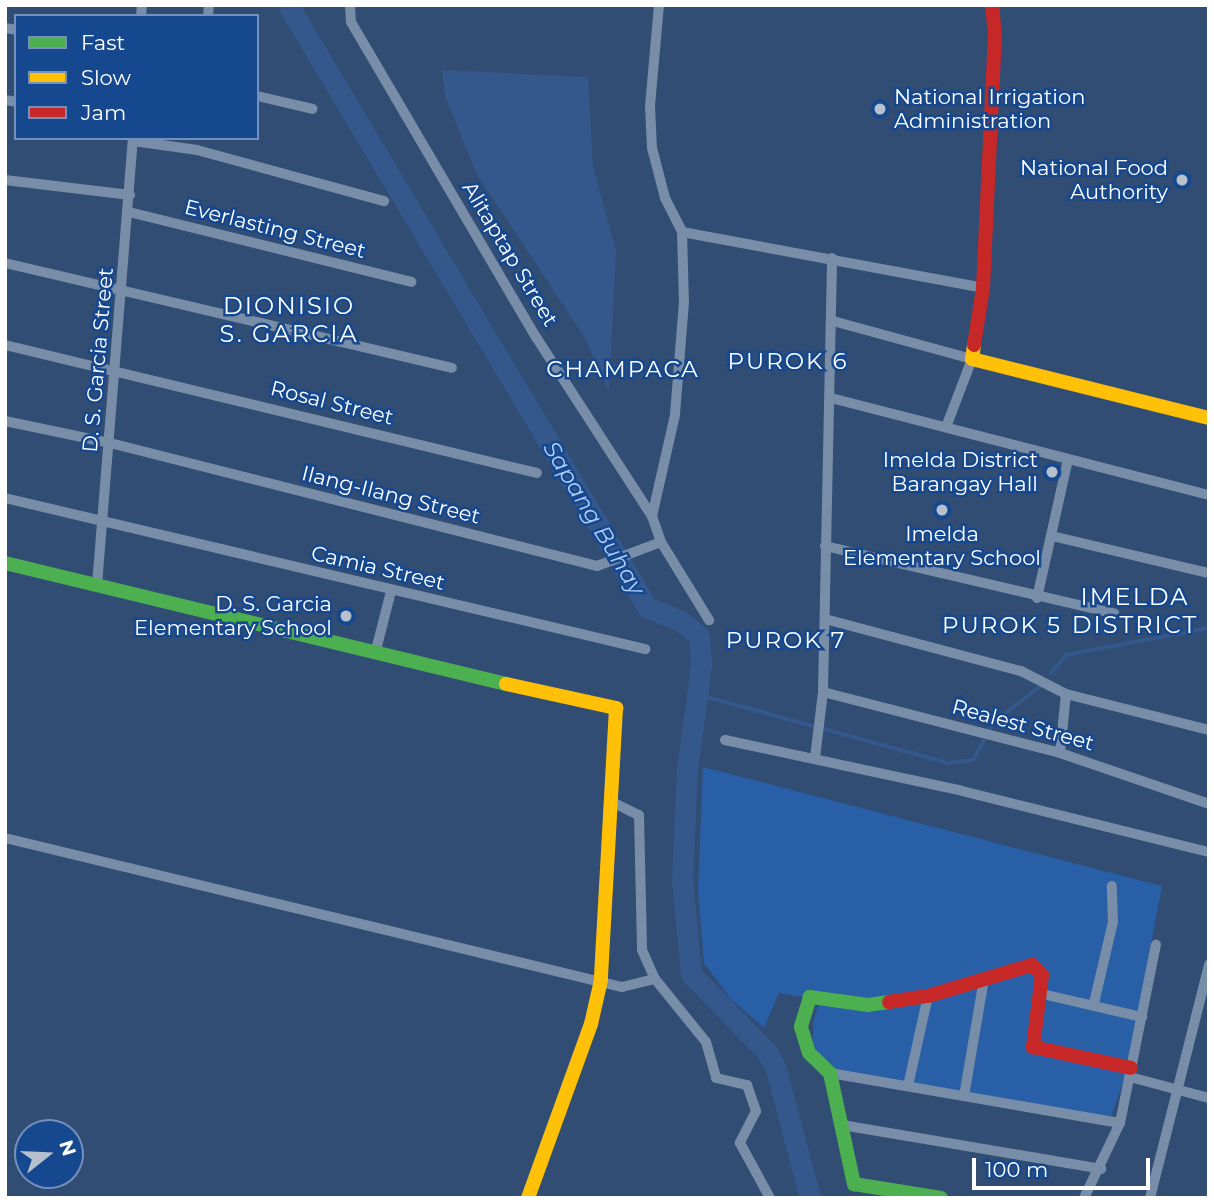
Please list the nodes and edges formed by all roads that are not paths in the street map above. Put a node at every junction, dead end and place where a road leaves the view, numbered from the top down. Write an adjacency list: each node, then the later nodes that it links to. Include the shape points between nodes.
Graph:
1 (350, 5): 34 (street, Alitaptap Street, via 351,22 529,325)
2 (659, 5): 14 (street, via 650,106 652,148 665,198)
3 (992, 5): 18 (street, via 995,37)
4 (259, 96): 5 (street)
5 (313, 109)
6 (133, 140): 11 (street, D. S. Garcia Street)
7 (139, 140): 9 (street)
8 (198, 140): 9 (street)
9 (197, 150): 12 (street)
10 (5, 180): 11 (street)
11 (130, 194): 13 (street, D. S. Garcia Street)
12 (384, 201)
13 (129, 212): 17 (street, Everlasting Street); 19 (street, D. S. Garcia Street)
14 (682, 232): 15 (street); 34 (street, via 684,302 675,415)
15 (832, 258): 18 (street); 20 (street)
16 (5, 263): 19 (street)
17 (411, 282)
18 (983, 288): 22 (street)
19 (124, 289): 23 (street); 24 (street, D. S. Garcia Street)
20 (833, 321): 22 (street); 25 (street)
21 (5, 345): 24 (street, Rosal Street)
22 (972, 359): 26 (street); 28 (street)
23 (452, 368)
24 (117, 370): 29 (street, D. S. Garcia Street); 31 (street, Rosal Street)
25 (831, 398): 28 (street); 38 (street)
26 (1209, 418)
27 (5, 422): 29 (street, Ilang-Ilang Street)
28 (946, 427): 30 (street)
29 (110, 443): 35 (street, D. S. Garcia Street); 37 (street, Ilang-Ilang Street, via 568,560 609,565)
30 (1068, 459): 32 (street); 36 (street)
31 (537, 473)
32 (1209, 495)
33 (5, 498): 35 (street, Camia Street)
34 (652, 516): 37 (street, Alitaptap Street)
35 (104, 521): 41 (street, D. S. Garcia Street); 42 (street, Camia Street)
36 (1052, 536): 40 (street); 43 (street)
37 (661, 542): 46 (street, Alitaptap Street)
38 (825, 546): 43 (street); 45 (street)
39 (5, 562): 41 (street)
40 (1209, 573)
41 (97, 585): 48 (street)
42 (391, 591): 47 (street, Camia Street); 48 (street)
43 (1037, 598): 44 (street)
44 (1114, 613)
45 (825, 619): 49 (street); 50 (street, via 1021,671)
46 (709, 620)
47 (645, 649)
48 (374, 654): 55 (street, via 616,708)
49 (823, 692): 53 (street, Realest Street); 54 (street)
50 (1066, 695): 51 (street); 53 (street)
51 (1209, 730)
52 (725, 740): 54 (street)
53 (1059, 752): 56 (street, Realest Street)
54 (815, 758): 58 (street)
55 (612, 802): 62 (street, via 639,815 642,950); 64 (street)
56 (1209, 804)
57 (5, 838): 64 (street)
58 (1209, 852)
59 (1112, 886): 67 (street, via 1113,922)
60 (1156, 946): 68 (street)
61 (1209, 964): 72 (street)
62 (655, 979): 64 (street, via 622,987); 79 (street, via 706,1042 716,1078 747,1085 756,1111 740,1143)
63 (984, 979): 65 (street, via 1032,965 1042,975); 66 (street); 73 (street)
64 (601, 980): 78 (street, via 591,1024)
65 (1038, 993): 67 (street); 70 (street, via 1033,1047)
66 (928, 996): 69 (street, via 869,1005 810,997 801,1027 808,1053); 71 (street)
67 (1094, 1003): 68 (street)
68 (1142, 1017): 70 (street)
69 (830, 1073): 71 (street); 76 (street)
70 (1130, 1073): 72 (street); 75 (street)
71 (908, 1086): 73 (street)
72 (1178, 1089): 74 (street); 82 (street)
73 (964, 1096): 75 (street)
74 (1209, 1098)
75 (1120, 1123): 77 (street)
76 (842, 1125): 77 (street); 80 (street, via 854,1184)
77 (1101, 1169): 81 (street)
78 (528, 1198)
79 (770, 1198)
80 (941, 1198)
81 (1084, 1198)
82 (1150, 1198)

